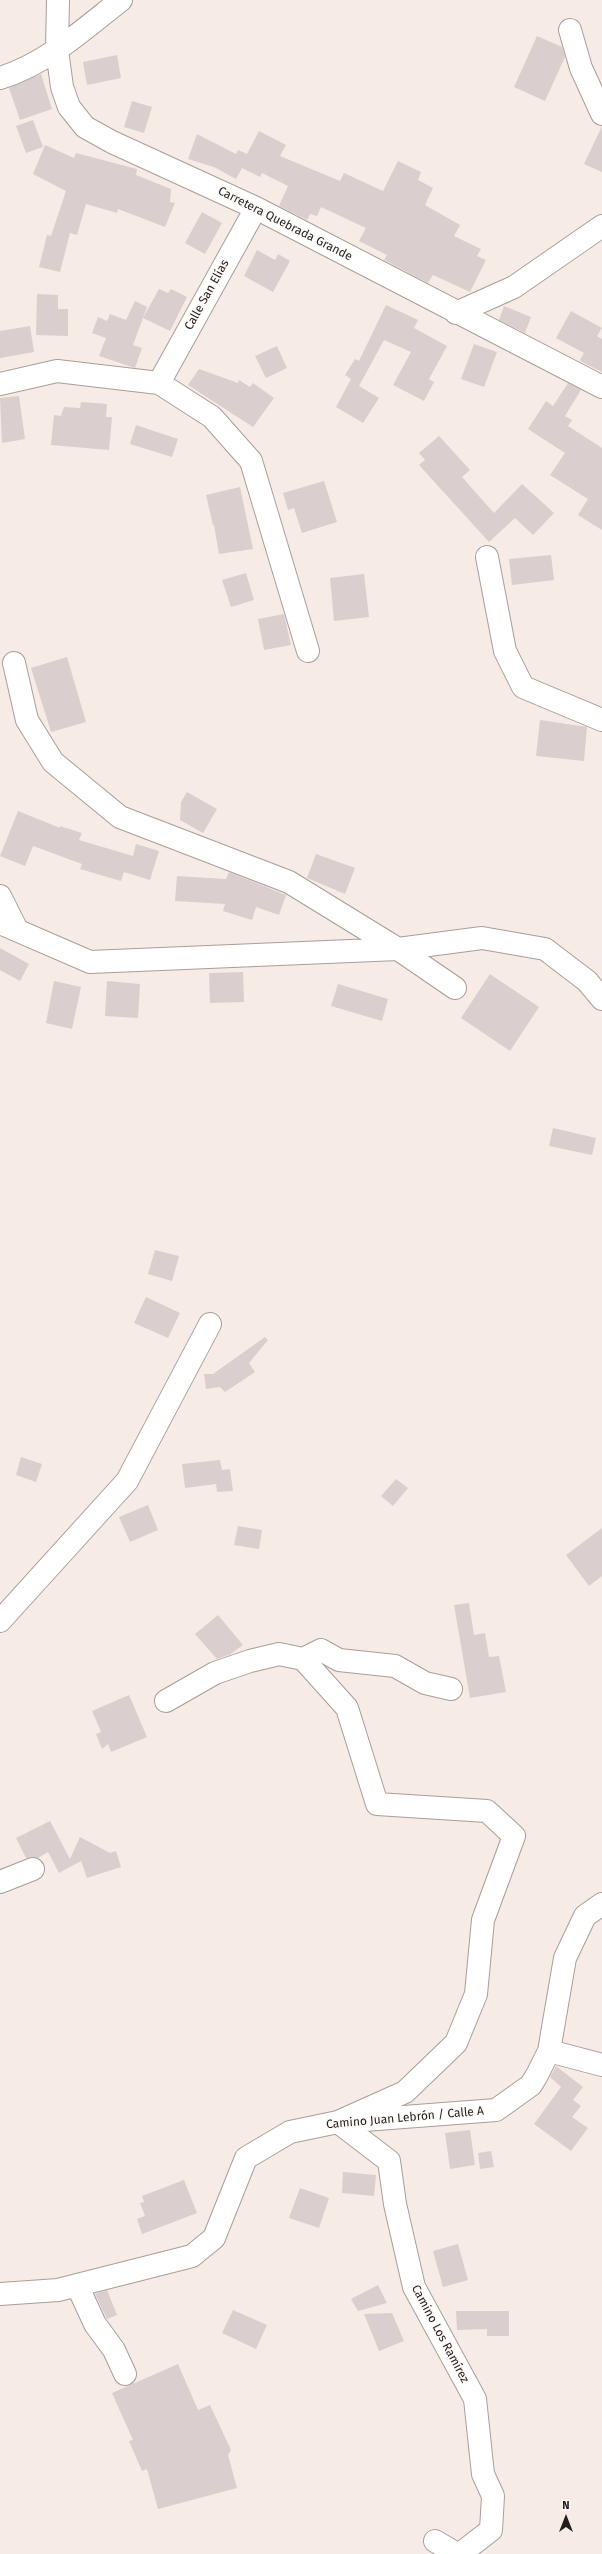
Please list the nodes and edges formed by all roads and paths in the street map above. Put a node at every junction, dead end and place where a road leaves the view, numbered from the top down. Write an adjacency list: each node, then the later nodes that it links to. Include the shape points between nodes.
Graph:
1 (58, 0): 4 (street, Carretera Quebrada Grande)
2 (121, 0): 4 (street)
3 (570, 30): 6 (street, via 581,68)
4 (57, 50): 5 (street, via 12,75); 7 (street, Carretera Quebrada Grande, via 62,87 69,107 86,127 112,142)
5 (0, 78)
6 (602, 114)
7 (256, 208): 9 (street, Carretera Quebrada Grande); 10 (street, Calle San Elías)
8 (602, 226): 9 (street, via 514,287)
9 (456, 313): 12 (street, Carretera Quebrada Grande)
10 (159, 383): 11 (street, via 57,371); 14 (street, via 212,418 251,461)
11 (0, 384)
12 (602, 387)
13 (487, 557): 16 (street, via 505,651 523,687)
14 (308, 651)
15 (14, 662): 19 (street, via 27,720 53,762 120,817 289,882)
16 (602, 720)
17 (0, 896): 18 (street)
18 (9, 926): 19 (street, via 90,962)
19 (398, 949): 20 (street); 21 (street, via 482,938 545,949 587,981)
20 (455, 988)
21 (602, 999)
22 (210, 1324): 23 (street, via 127,1481)
23 (0, 1621)
24 (303, 1659): 25 (street, via 322,1650 339,1660 395,1666 425,1683); 26 (street, via 279,1654 250,1661 215,1673); 30 (street, via 347,1708 377,1804 488,1811 514,1836 483,1920 476,1994 456,2043 405,2092)
25 (451, 1689)
26 (166, 1701)
27 (602, 1904): 28 (street, Camino Juan Lebrón / Calle A, via 585,1916 565,1958)
28 (549, 2051): 29 (street); 30 (street, Camino Juan Lebrón / Calle A, via 531,2085 496,2110)
29 (602, 2065)
30 (338, 2122): 31 (street, Camino Juan Lebrón / Calle A, via 290,2132 246,2158 214,2238 192,2256); 36 (street, Camino Los Ramírez, via 389,2161 395,2204 414,2288 475,2399 483,2474 493,2496 491,2530)
31 (77, 2285): 32 (street, Camino Juan Lebrón / Calle A, via 58,2290); 33 (street, via 95,2324 114,2350)
32 (0, 2294)
33 (125, 2374)
34 (435, 2541): 35 (street)
35 (457, 2554)
36 (460, 2554)

